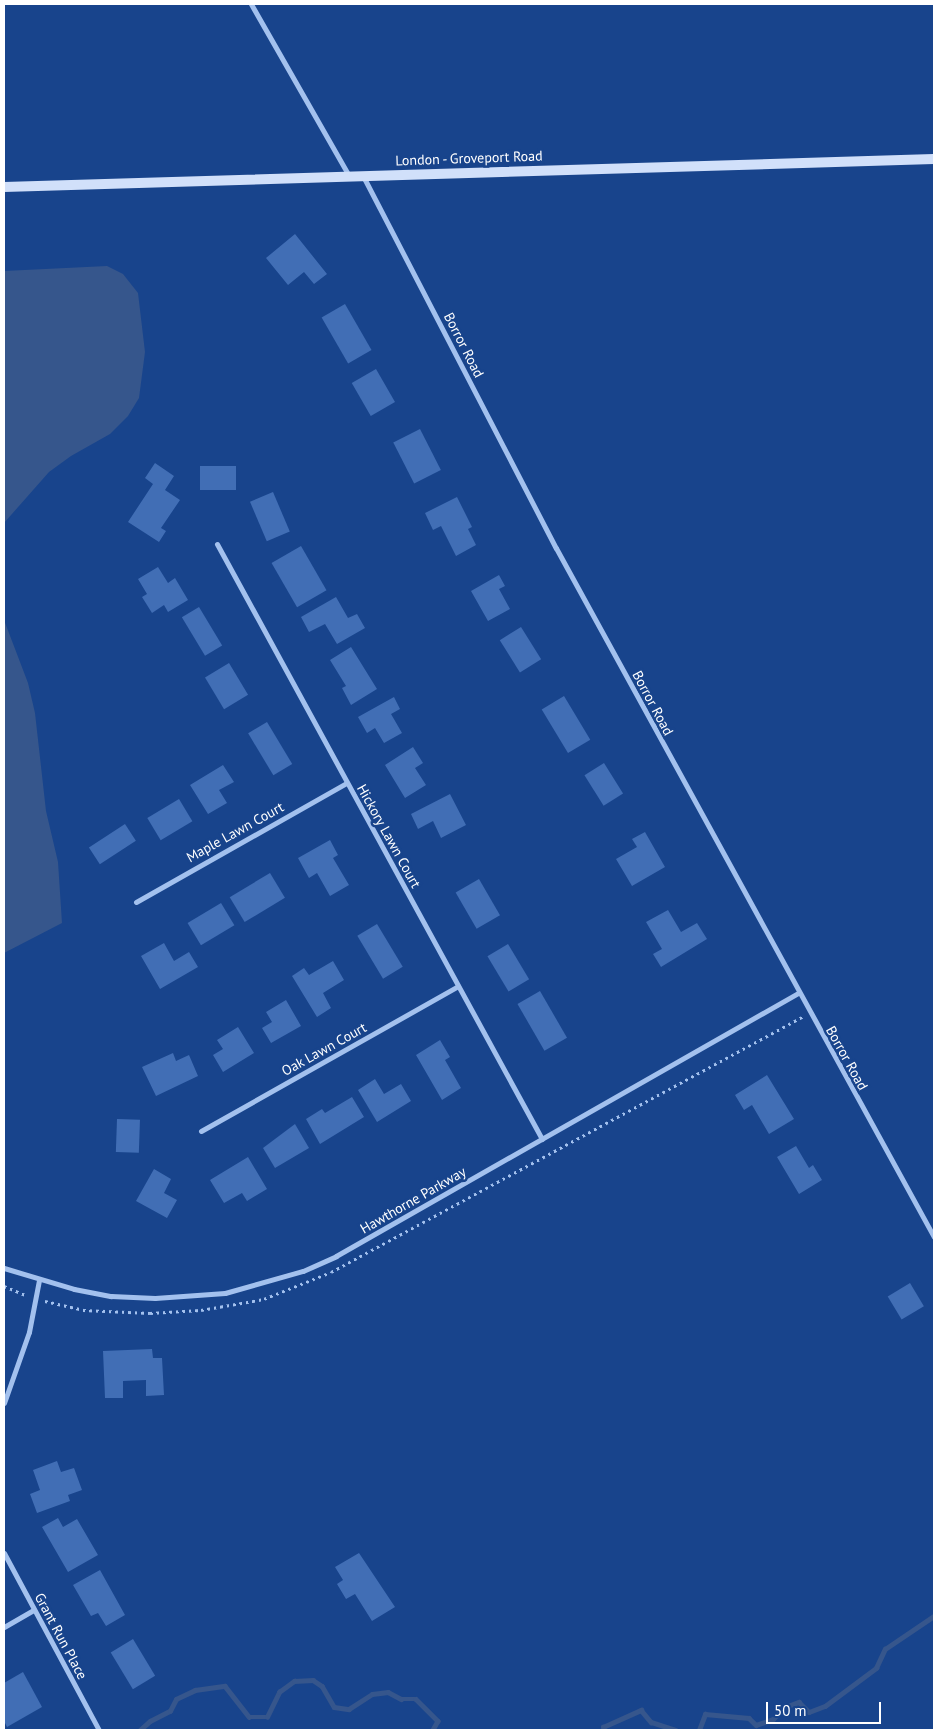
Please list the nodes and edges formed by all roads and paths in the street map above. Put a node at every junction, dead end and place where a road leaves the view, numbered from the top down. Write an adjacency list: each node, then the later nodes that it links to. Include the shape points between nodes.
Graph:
1 (251, 4): 4 (street)
2 (934, 159): 3 (main road, London - Groveport Road)
3 (362, 175): 4 (main road, London - Groveport Road); 10 (street, Borror Road, via 551,539)
4 (349, 176): 5 (main road, London - Groveport Road)
5 (4, 187)
6 (217, 544): 7 (street, Hickory Lawn Court)
7 (346, 783): 8 (street, Maple Lawn Court); 9 (street, Hickory Lawn Court)
8 (136, 902)
9 (458, 986): 11 (street, Oak Lawn Court); 12 (street, Hickory Lawn Court)
10 (798, 993): 12 (street, Hawthorne Parkway); 13 (street, Borror Road)
11 (201, 1131)
12 (542, 1139): 15 (street, Hawthorne Parkway, via 336,1256 275,1280 224,1293 155,1298 111,1296)
13 (934, 1236)
14 (4, 1268): 15 (street, Hawthorne Parkway)
15 (39, 1280): 16 (street, via 29,1332)
16 (4, 1403)
17 (4, 1554): 18 (street, Grant Run Place)
18 (34, 1610): 19 (street); 20 (street, Grant Run Place)
19 (4, 1627)
20 (100, 1730)

